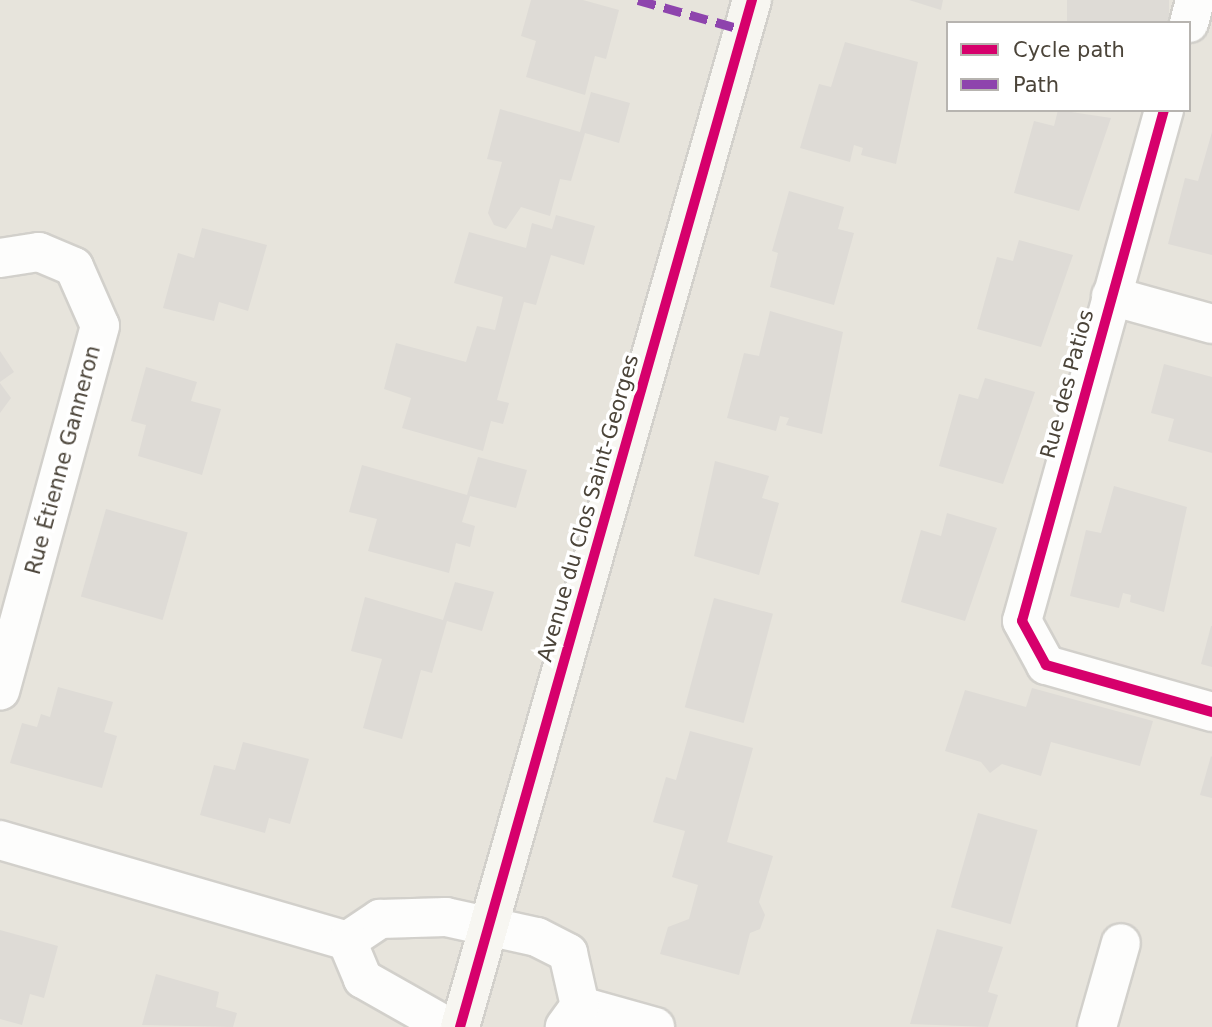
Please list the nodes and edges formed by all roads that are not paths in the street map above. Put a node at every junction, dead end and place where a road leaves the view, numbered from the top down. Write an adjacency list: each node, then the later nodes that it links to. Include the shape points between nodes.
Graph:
1 (752, 0): 11 (street, Avenue du Clos Saint-Georges)
2 (1195, 0): 3 (street)
3 (1190, 21)
4 (1163, 112): 6 (street, Rue des Patios)
5 (0, 258): 8 (street, Rue Étienne Ganneron, via 39,252 74,267 100,326)
6 (1111, 296): 7 (street); 9 (street, Rue des Patios, via 1022,621 1046,665)
7 (1212, 324)
8 (0, 691)
9 (1212, 712)
10 (0, 840): 12 (street)
11 (489, 924): 12 (street, via 446,916 380,919); 14 (street, via 568,953); 16 (street, Avenue du Clos Saint-Georges)
12 (348, 941): 15 (street, via 363,979)
13 (1121, 943): 18 (street)
14 (573, 1017): 17 (street)
15 (448, 1027)
16 (460, 1027)
17 (655, 1027)
18 (1097, 1027)

